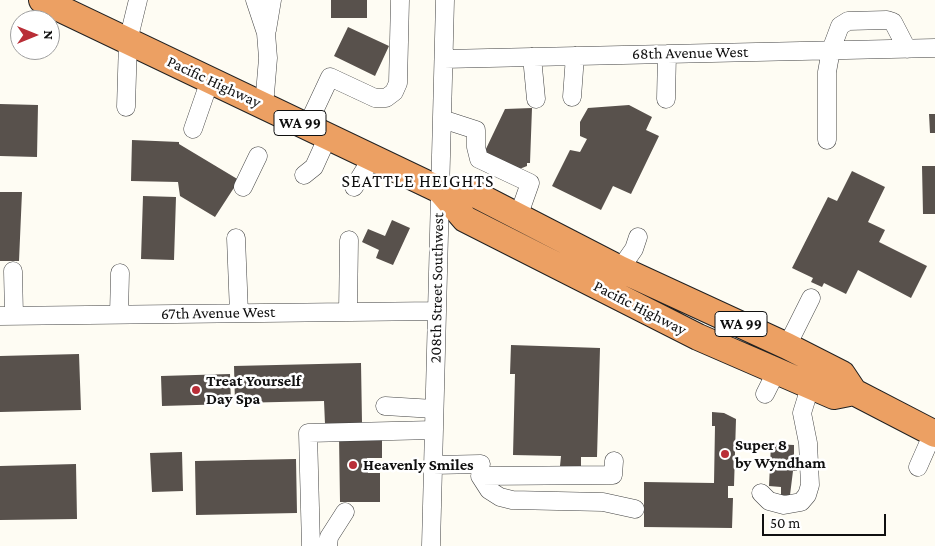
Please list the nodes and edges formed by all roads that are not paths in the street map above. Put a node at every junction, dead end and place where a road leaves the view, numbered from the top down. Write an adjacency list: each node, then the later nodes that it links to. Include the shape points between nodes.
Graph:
1 (42, 0): 8 (highway, Pacific Highway / WA 99)
2 (138, 0): 8 (street)
3 (255, 0): 7 (street)
4 (272, 0): 7 (street)
5 (400, 0): 24 (street, via 398,83 394,92 386,98 375,98 330,77)
6 (445, 0): 15 (street, 208th Street Southwest)
7 (266, 33): 20 (street, via 268,58)
8 (128, 41): 16 (highway, Pacific Highway / WA 99); 21 (street)
9 (935, 48): 10 (street, 68th Avenue West)
10 (907, 49): 11 (street, 68th Avenue West); 11 (street, via 893,22 887,20 848,21 840,26)
11 (831, 50): 12 (street, 68th Avenue West); 25 (street, via 827,72)
12 (667, 54): 13 (street, 68th Avenue West); 19 (street)
13 (575, 56): 14 (street, 68th Avenue West); 17 (street)
14 (532, 57): 15 (street, 68th Avenue West); 18 (street)
15 (444, 59): 22 (street, 208th Street Southwest)
16 (210, 80): 20 (highway, Pacific Highway / WA 99); 23 (street)
17 (572, 96)
18 (536, 99)
19 (666, 99)
20 (264, 106): 24 (highway, Pacific Highway / WA 99)
21 (126, 107)
22 (442, 119): 31 (street, 208th Street Southwest); 32 (street, via 476,130 479,159 530,183)
23 (193, 129)
24 (318, 131): 27 (highway, Pacific Highway / WA 99); 28 (street, via 314,167)
25 (827, 140)
26 (258, 156): 29 (street)
27 (372, 158): 30 (street); 31 (highway, Pacific Highway / WA 99)
28 (304, 175)
29 (244, 187)
30 (354, 187)
31 (440, 190): 32 (highway, Pacific Highway / WA 99, via 465,189); 40 (street, 208th Street Southwest); 46 (highway, Pacific Highway / WA 99, via 465,220 698,337 770,383)
32 (518, 216): 36 (highway, Pacific Highway / WA 99)
33 (638, 237): 36 (street)
34 (236, 238): 42 (street)
35 (349, 240): 41 (street)
36 (620, 269): 45 (highway, Pacific Highway / WA 99)
37 (13, 271): 44 (street)
38 (120, 273): 43 (street)
39 (811, 298): 45 (street)
40 (437, 310): 41 (street, 67th Avenue West); 49 (street, 208th Street Southwest)
41 (348, 312): 42 (street, 67th Avenue West)
42 (239, 313): 43 (street, 67th Avenue West)
43 (119, 314): 44 (street, 67th Avenue West)
44 (7, 315)
45 (787, 346): 47 (highway, Pacific Highway / WA 99, via 842,374)
46 (810, 387): 47 (highway, Pacific Highway / WA 99, via 834,396); 56 (street, via 802,413 808,442 810,485 807,495 800,502 784,505 769,502)
47 (854, 392): 51 (highway, Pacific Highway / WA 99)
48 (385, 406): 49 (street)
49 (434, 409): 50 (street, 208th Street Southwest)
50 (434, 430): 54 (street, 208th Street Southwest); 59 (street, via 308,433)
51 (934, 433): 55 (street)
52 (614, 461): 57 (street, via 613,475 480,476 489,490 512,500 604,502)
53 (481, 464): 54 (street)
54 (433, 465): 61 (street, 208th Street Southwest)
55 (918, 467)
56 (762, 493)
57 (635, 509)
58 (345, 512): 60 (street, via 328,537)
59 (311, 546)
60 (328, 546)
61 (431, 546)

